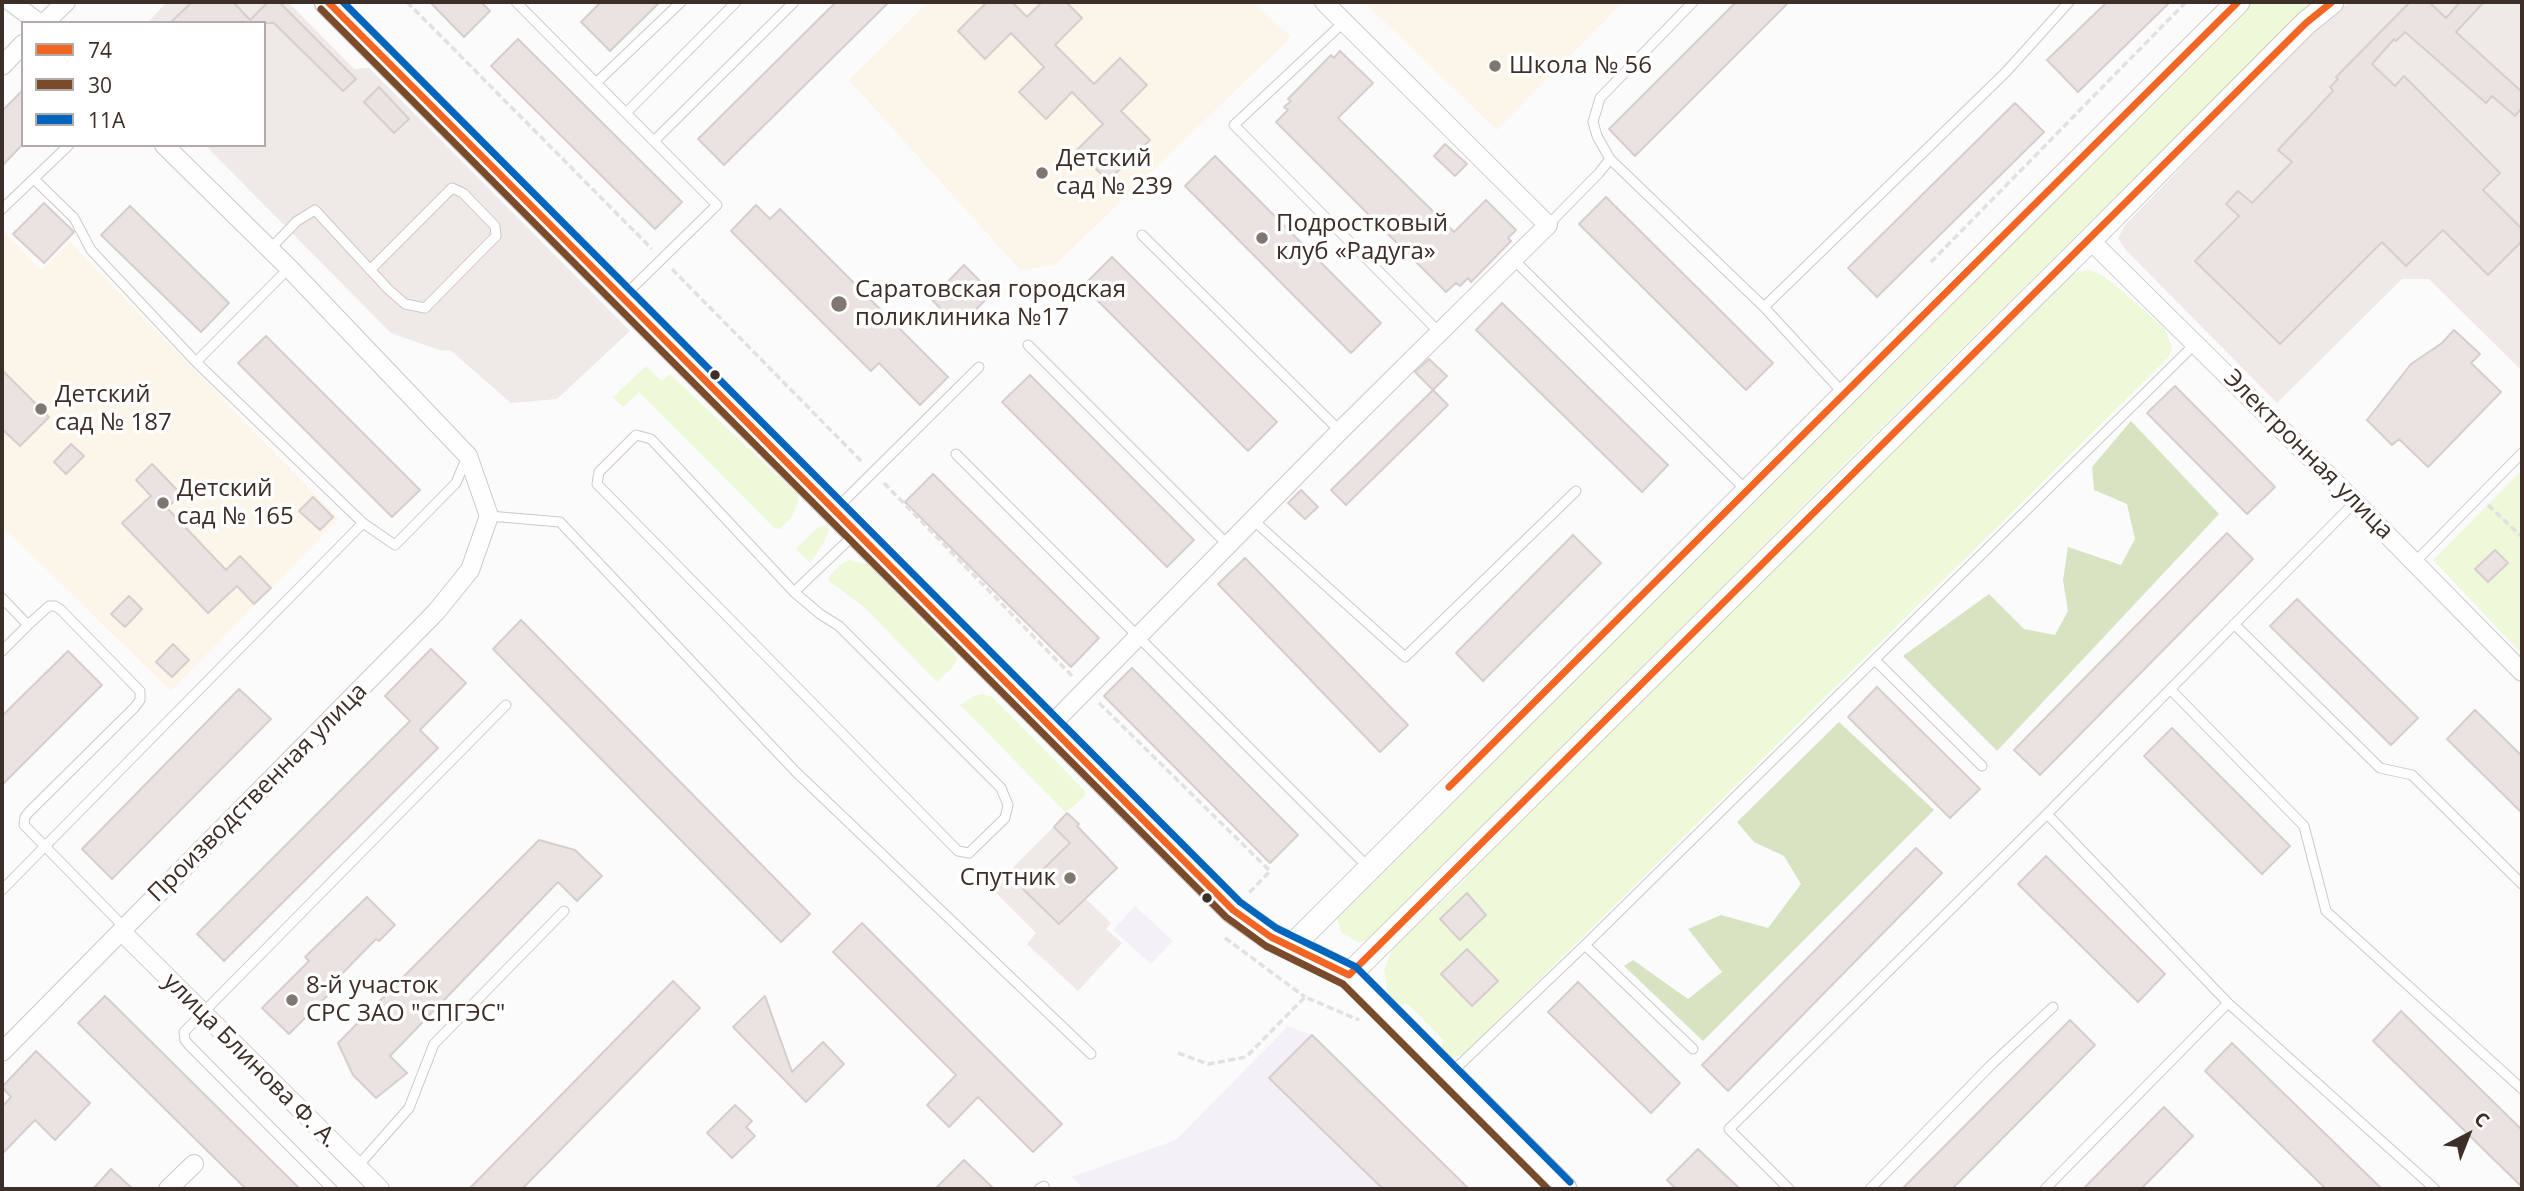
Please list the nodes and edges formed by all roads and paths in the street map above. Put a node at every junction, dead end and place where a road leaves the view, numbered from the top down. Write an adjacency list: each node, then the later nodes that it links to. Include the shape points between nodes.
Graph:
1 (11, 2): 15 (street)
2 (66, 2): 16 (street)
3 (328, 2): 37 (main road)
4 (407, 2): 33 (path)
5 (516, 2): 20 (lane)
6 (681, 2): 20 (lane)
7 (736, 2): 21 (lane)
8 (794, 2): 22 (lane)
9 (1324, 2): 17 (street)
10 (1693, 2): 25 (lane, via 1600,97 1593,122)
11 (2069, 2): 38 (lane, via 2006,72)
12 (2186, 2): 34 (path)
13 (2238, 2): 44 (street)
14 (2332, 2): 30 (street)
15 (39, 21)
16 (44, 21)
17 (1345, 21): 28 (street); 39 (lane, via 1234,125)
18 (21, 46): 19 (street)
19 (2, 66)
20 (596, 83): 21 (lane)
21 (625, 113): 22 (lane)
22 (654, 141): 33 (lane, via 717,205)
23 (67, 147): 26 (lane)
24 (166, 147): 31 (street)
25 (1610, 159): 28 (lane); 38 (lane)
26 (35, 180): 27 (lane); 42 (lane, via 74,218 91,250)
27 (2, 209)
28 (1548, 225): 32 (street)
29 (1142, 235): 45 (lane)
30 (2090, 240): 40 (street, Электронная улица); 86 (street)
31 (270, 249): 35 (street); 36 (lane, via 315,210)
32 (1513, 259): 39 (street); 51 (lane)
33 (662, 260): 37 (lane); 49 (path)
34 (1931, 262)
35 (289, 268): 42 (lane); 48 (street)
36 (370, 270): 36 (lane, via 405,304 425,308 496,236 495,226 463,193 452,188)
37 (623, 298): 54 (main road)
38 (1764, 307): 44 (lane)
39 (1439, 332): 45 (street)
40 (2196, 342): 52 (street, Электронная улица); 68 (lane)
41 (1028, 345): 60 (lane)
42 (196, 362): 57 (lane)
43 (979, 367): 49 (lane)
44 (1843, 393): 51 (street)
45 (1340, 431): 56 (street)
46 (2522, 453): 61 (lane)
47 (956, 454): 66 (lane)
48 (468, 456): 55 (street); 57 (lane, via 456,482 395,545)
49 (873, 473): 54 (lane); 71 (path)
50 (1576, 491): 56 (lane, via 1405,657)
51 (1746, 491): 77 (street)
52 (2355, 502): 61 (street, Электронная улица); 64 (lane)
53 (2488, 504): 59 (path)
54 (835, 511): 58 (main road)
55 (489, 516): 82 (street, Производственная улица, via 470,570 436,612); 95 (lane, via 560,522 795,771)
56 (1253, 520): 60 (street)
57 (363, 523): 76 (lane)
58 (857, 533): 62 (lane); 73 (main road)
59 (2522, 537)
60 (1228, 545): 66 (street)
61 (2415, 562): 69 (street, Электронная улица)
62 (794, 592): 62 (lane, via 651,439 636,435 599,472 597,484 606,494 958,851 969,853 1004,818 1008,805 1001,789 839,626)
63 (2, 598): 65 (lane)
64 (2234, 624): 70 (lane); 78 (lane, via 2380,768 2412,775)
65 (28, 625): 67 (lane); 76 (lane, via 44,608 55,606 140,691 135,707 25,817 24,825)
66 (1140, 638): 71 (street); 77 (lane)
67 (2, 651)
68 (1875, 660): 74 (lane); 84 (lane)
69 (2522, 672)
70 (2170, 689): 75 (lane); 97 (lane, via 2304,826 2326,911)
71 (1086, 691): 73 (street); 80 (path, via 1270,871)
72 (506, 705): 90 (lane)
73 (1051, 726): 85 (main road, via 1233,910)
74 (1982, 766)
75 (2047, 814): 88 (lane); 104 (lane, via 1729,1129)
76 (44, 847): 79 (lane); 82 (lane)
77 (1369, 868): 85 (street)
78 (2522, 884)
79 (2, 890)
80 (1247, 895)
81 (564, 911): 99 (lane, via 434,1044 410,1108)
82 (123, 930): 90 (street, улица Блинова Ф. А.); 93 (street, Производственная улица)
83 (1225, 938): 87 (path)
84 (1585, 945): 92 (lane); 96 (lane)
85 (1291, 947): 86 (main road)
86 (1349, 975): 96 (main road)
87 (1305, 996): 91 (path); 94 (path, via 1246,1057 1208,1064)
88 (2228, 1003): 106 (lane); 107 (lane)
89 (2053, 1007): 105 (lane)
90 (202, 1013): 99 (street, улица Блинова Ф. А.); 101 (lane, via 186,1028 186,1040)
91 (1367, 1024)
92 (1693, 1049)
93 (2, 1052)
94 (1178, 1053)
95 (1091, 1054)
96 (1449, 1075): 103 (main road)
97 (2522, 1089)
98 (194, 1164): 100 (street)
99 (357, 1167): 102 (street, улица Блинова Ф. А.)
100 (168, 1189)
101 (332, 1189)
102 (380, 1189)
103 (1563, 1189)
104 (1789, 1189)
105 (1870, 1189)
106 (2045, 1189)
107 (2435, 1189)

